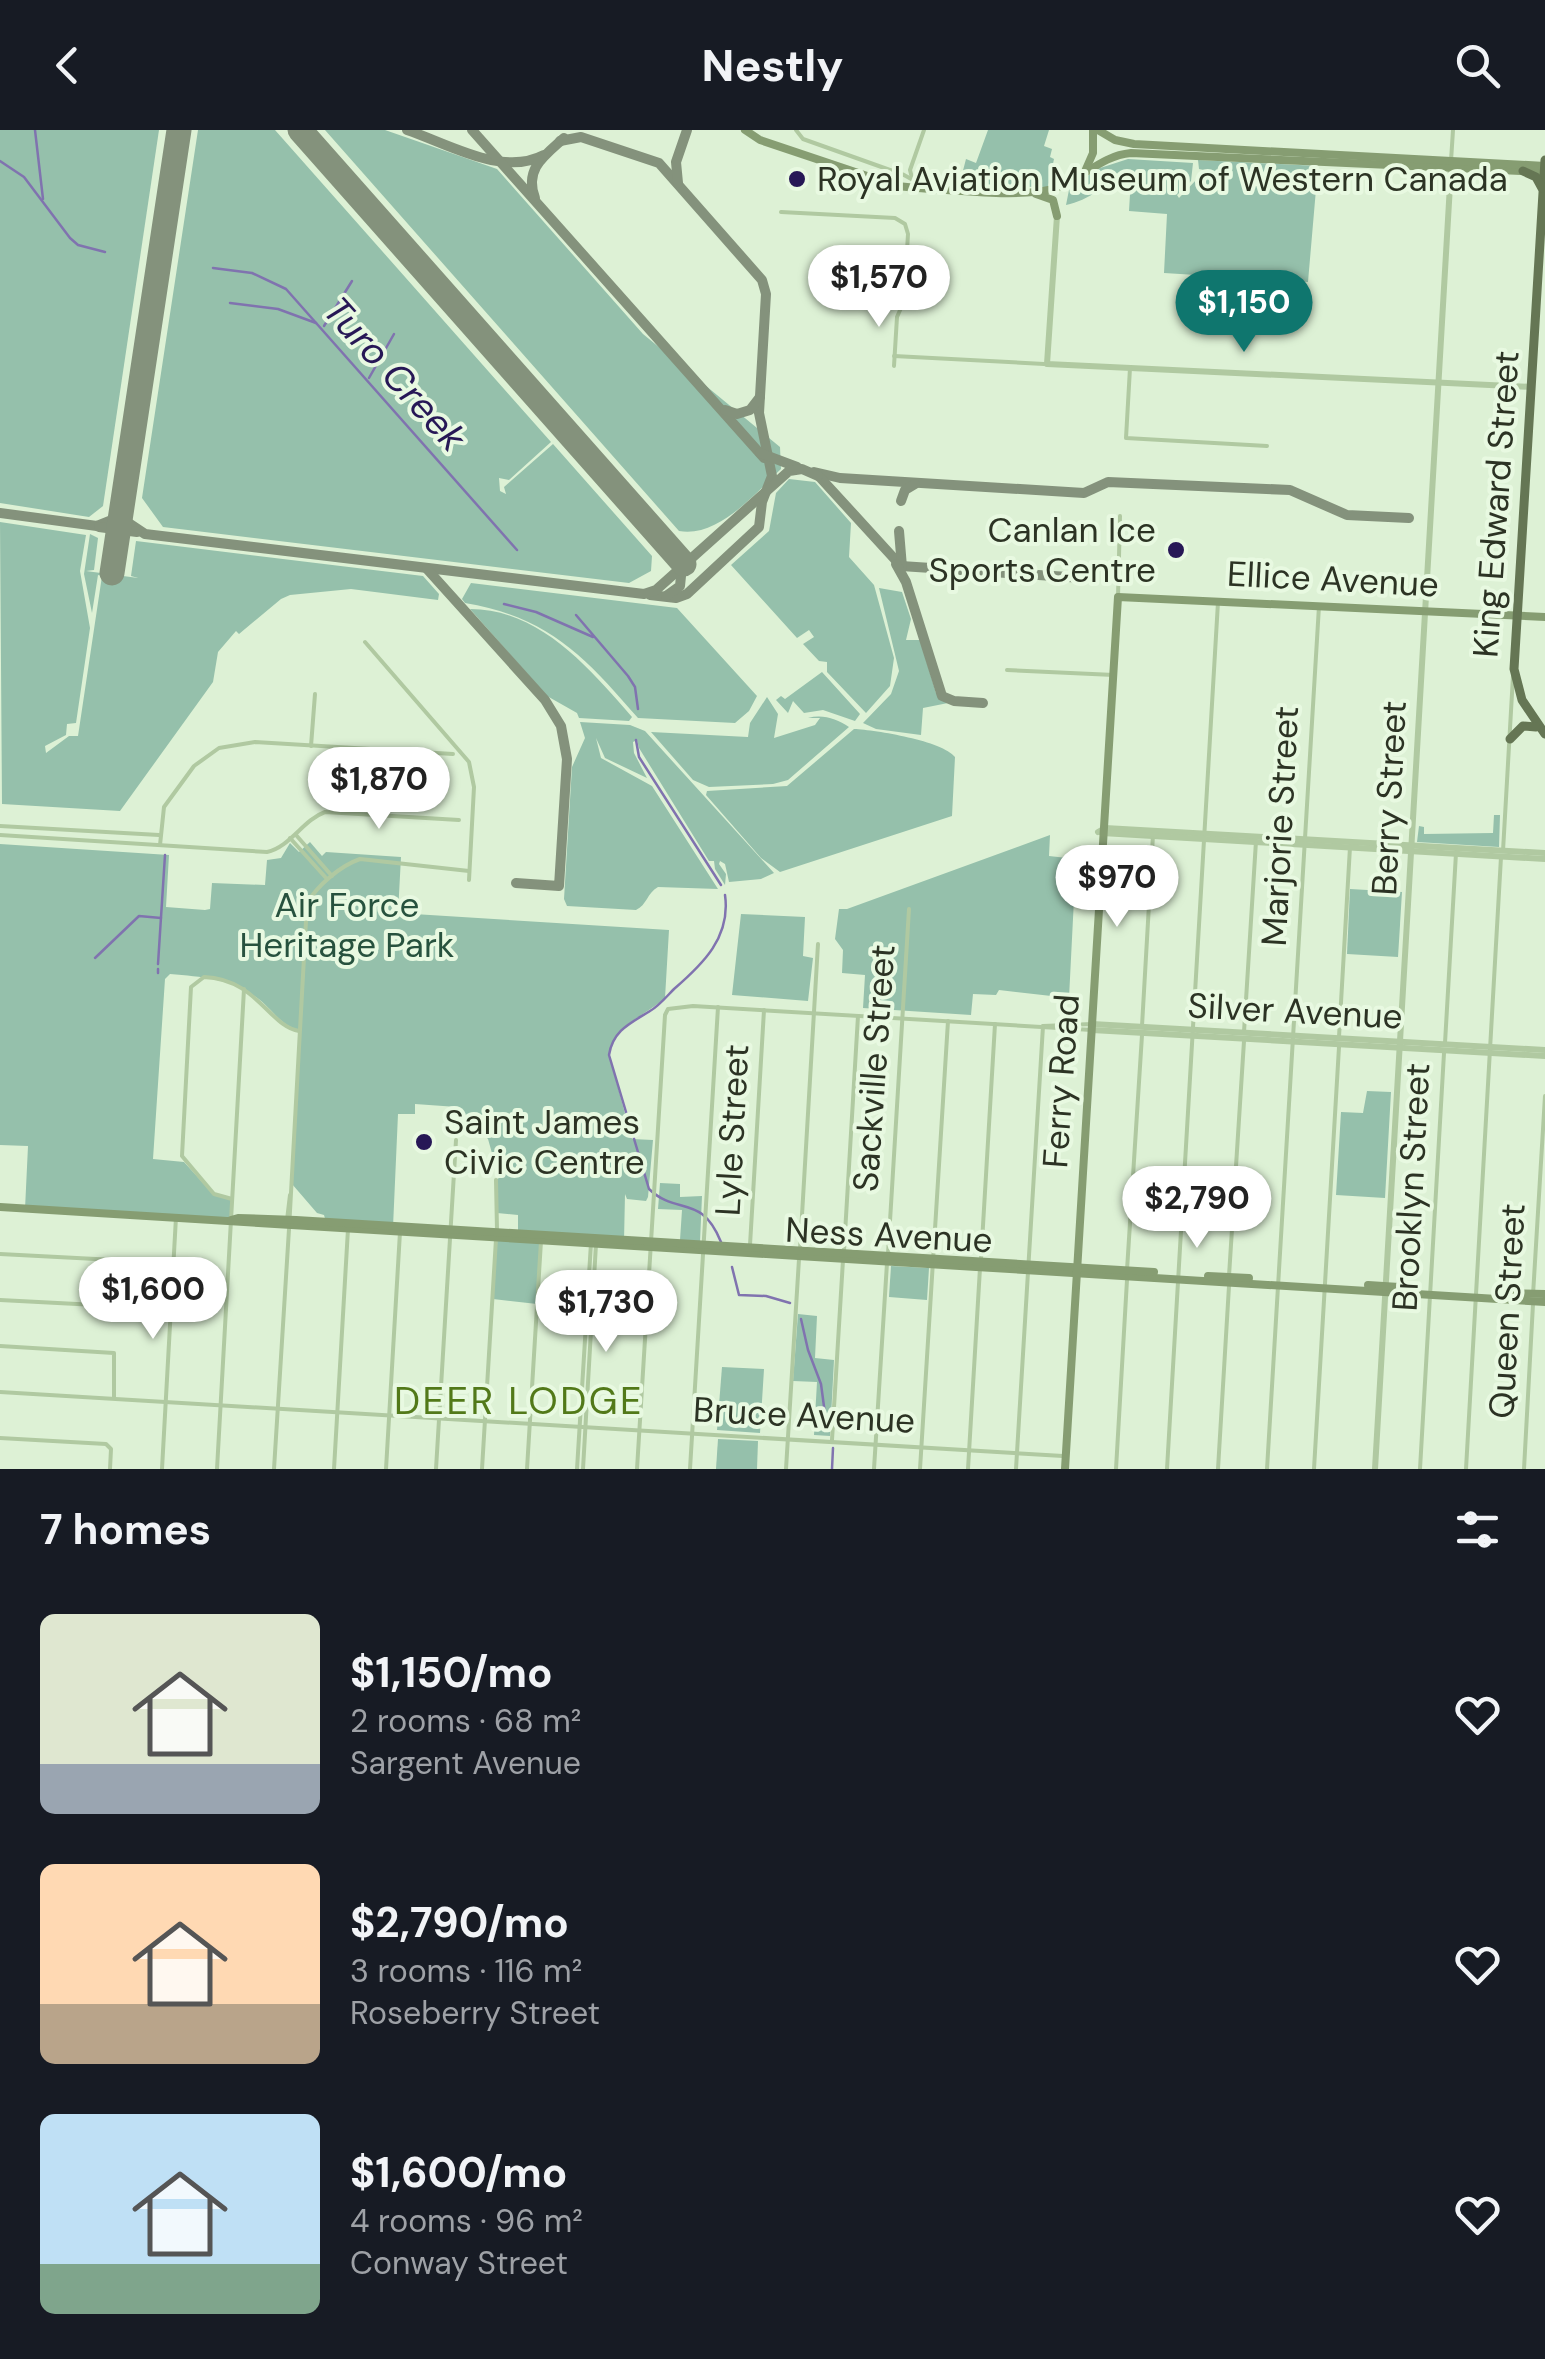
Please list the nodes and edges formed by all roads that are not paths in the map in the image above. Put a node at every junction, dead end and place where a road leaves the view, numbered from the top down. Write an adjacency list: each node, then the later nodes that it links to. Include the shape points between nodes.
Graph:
1 (746, 130): 13 (main road, via 898,186)
2 (796, 130): 11 (street, via 803,139)
3 (924, 130): 11 (street, via 910,170)
4 (1095, 130): 6 (main road, via 1134,144); 10 (main road)
5 (1453, 130): 7 (street, Berry Street)
6 (1324, 158): 7 (main road); 10 (main road, via 1130,153)
7 (1451, 164): 8 (main road); 9 (main road); 22 (street, Berry Street)
8 (1545, 167): 9 (main road); 14 (main road, King Edward Street)
9 (1523, 171): 14 (main road)
10 (1084, 172): 12 (main road)
11 (913, 180): 13 (street)
12 (1064, 185): 15 (main road); 17 (main road)
13 (940, 189): 15 (main road)
14 (1543, 190): 23 (main road, King Edward Street)
15 (1030, 192): 17 (main road, via 1052,198)
16 (781, 212): 18 (street, via 903,222 904,301)
17 (1057, 216): 19 (street)
18 (894, 356): 19 (street); 20 (street)
19 (1048, 364): 21 (street)
20 (894, 366)
21 (1130, 368): 22 (street); 25 (street, via 1126,438)
22 (1438, 383): 23 (street); 30 (street, Berry Street)
23 (1532, 387): 24 (main road); 31 (main road, King Edward Street)
24 (1545, 388)
25 (1267, 446)
26 (1120, 516): 27 (street, Ferry Road)
27 (1118, 596): 28 (main road, Ellice Avenue); 36 (main road, Ferry Road)
28 (1218, 602): 29 (main road, Ellice Avenue); 49 (street)
29 (1319, 606): 30 (main road, Ellice Avenue); 51 (street, Marjorie Street)
30 (1425, 610): 31 (main road, Ellice Avenue); 55 (street, Berry Street)
31 (1517, 616): 32 (main road, Ellice Avenue); 34 (main road, King Edward Street)
32 (1545, 616)
33 (364, 642): 60 (street, via 469,762)
34 (1514, 668): 38 (main road, via 1522,700); 39 (street, King Edward Street)
35 (1007, 670): 36 (street)
36 (1114, 676): 44 (main road, Ferry Road)
37 (315, 694): 40 (street)
38 (1542, 731): 39 (main road, via 1522,726)
39 (1510, 739): 57 (street, King Edward Street)
40 (312, 746): 41 (street); 45 (street, via 245,742 213,751 166,804)
41 (453, 754)
42 (459, 820): 48 (street, via 325,812)
43 (0, 826): 45 (street)
44 (1104, 831): 46 (street); 75 (main road, Ferry Road)
45 (160, 833): 52 (street); 54 (street)
46 (1154, 834): 49 (street); 76 (street)
47 (0, 836): 52 (street)
48 (293, 836): 54 (street, via 267,852); 59 (street); 61 (street)
49 (1205, 837): 50 (street); 78 (street)
50 (1256, 840): 51 (street); 79 (street)
51 (1304, 842): 53 (street); 80 (street, Marjorie Street)
52 (146, 845): 54 (street)
53 (1350, 845): 55 (street); 81 (street)
54 (160, 846)
55 (1411, 849): 56 (street); 82 (street, Berry Street)
56 (1456, 851): 57 (street); 83 (street, Brooklyn Street)
57 (1502, 854): 58 (street); 84 (street, King Edward Street)
58 (1545, 856)
59 (318, 870): 61 (street); 63 (street)
60 (469, 871): 61 (street, via 364,859); 62 (street)
61 (330, 878): 63 (street)
62 (469, 880)
63 (316, 891): 77 (street, via 305,911)
64 (909, 909): 71 (street, Sackville Street)
65 (818, 944): 69 (street)
66 (244, 989): 77 (street, via 287,1028); 89 (street); 89 (street, via 204,976 190,989 181,1153 214,1194)
67 (718, 1007): 68 (street, Silver Avenue); 100 (street, Silver Avenue, via 687,1005 665,1014); 101 (street)
68 (764, 1010): 69 (street, Silver Avenue); 102 (street, Lyle Street)
69 (814, 1013): 70 (street, Silver Avenue); 104 (street)
70 (858, 1016): 71 (street, Silver Avenue); 105 (street)
71 (902, 1018): 72 (street, Silver Avenue); 106 (street, Sackville Street)
72 (948, 1021): 73 (street, Silver Avenue); 107 (street)
73 (995, 1024): 74 (street, Silver Avenue); 108 (street)
74 (1043, 1026): 75 (street, Silver Avenue); 109 (street)
75 (1092, 1027): 76 (street, Silver Avenue); 110 (main road, Ferry Road)
76 (1142, 1030): 78 (street, Silver Avenue); 111 (street)
77 (301, 1031): 93 (street)
78 (1193, 1033): 79 (street, Silver Avenue); 112 (street)
79 (1244, 1036): 80 (street, Silver Avenue); 113 (street)
80 (1292, 1039): 81 (street, Silver Avenue); 114 (street, Marjorie Street)
81 (1339, 1042): 82 (street, Silver Avenue); 115 (street)
82 (1399, 1045): 83 (street, Silver Avenue); 116 (street, Berry Street)
83 (1444, 1047): 84 (street, Silver Avenue); 117 (street, Brooklyn Street)
84 (1490, 1050): 85 (street, Silver Avenue); 118 (street, King Edward Street)
85 (1545, 1053)
86 (1545, 1096): 119 (street, Queen Street)
87 (456, 1140): 96 (street)
88 (496, 1180): 97 (street)
89 (232, 1199): 92 (street)
90 (0, 1207): 91 (main road, Ness Avenue)
91 (176, 1218): 92 (main road, Ness Avenue); 125 (street)
92 (231, 1220): 93 (main road, Ness Avenue); 126 (street)
93 (289, 1224): 94 (main road, Ness Avenue); 127 (street)
94 (348, 1227): 95 (main road, Ness Avenue); 128 (street)
95 (400, 1230): 96 (main road, Ness Avenue); 129 (street)
96 (450, 1233): 97 (main road, Ness Avenue); 130 (street)
97 (496, 1236): 98 (main road, Ness Avenue); 131 (street)
98 (542, 1239): 99 (main road, Ness Avenue); 132 (street)
99 (594, 1242): 100 (main road, Ness Avenue); 133 (street)
100 (651, 1245): 101 (main road, Ness Avenue); 134 (street)
101 (704, 1248): 102 (main road, Ness Avenue); 135 (street)
102 (750, 1251): 104 (main road, Ness Avenue)
103 (0, 1254): 121 (street, via 115,1260 121,1267 115,1306)
104 (799, 1254): 105 (main road, Ness Avenue); 137 (street)
105 (843, 1257): 106 (main road, Ness Avenue); 138 (street)
106 (887, 1259): 107 (main road, Ness Avenue); 139 (street, Sackville Street)
107 (933, 1262): 108 (main road, Ness Avenue); 140 (street)
108 (980, 1265): 109 (main road, Ness Avenue); 141 (street)
109 (1029, 1267): 110 (main road, Ness Avenue); 110 (main road, Ness Avenue); 142 (street)
110 (1078, 1267): 111 (main road, Ness Avenue); 143 (main road, Ferry Road)
111 (1127, 1273): 112 (main road, Ness Avenue); 162 (street)
112 (1179, 1276): 113 (main road, Ness Avenue); 163 (street)
113 (1229, 1280): 114 (main road, Ness Avenue); 164 (street)
114 (1278, 1282): 115 (main road, Ness Avenue); 165 (street, Marjorie Street)
115 (1325, 1285): 116 (main road, Ness Avenue); 166 (street)
116 (1385, 1288): 117 (main road, Ness Avenue); 167 (street, Berry Street)
117 (1430, 1291): 118 (main road, Ness Avenue); 168 (street, Brooklyn Street)
118 (1476, 1294): 119 (main road, Ness Avenue); 169 (street, King Edward Street)
119 (1533, 1297): 120 (main road, Ness Avenue); 170 (street, Queen Street)
120 (1545, 1298)
121 (0, 1300)
122 (0, 1346): 124 (street, via 112,1352)
123 (0, 1392): 124 (street, Bruce Avenue)
124 (114, 1399): 125 (street, Bruce Avenue)
125 (166, 1402): 126 (street, Bruce Avenue); 145 (street)
126 (220, 1405): 127 (street, Bruce Avenue); 146 (street)
127 (278, 1408): 128 (street, Bruce Avenue); 147 (street)
128 (337, 1412): 129 (street, Bruce Avenue); 148 (street)
129 (390, 1415): 130 (street, Bruce Avenue); 149 (street)
130 (439, 1418): 131 (street, Bruce Avenue); 150 (street)
131 (485, 1421): 132 (street, Bruce Avenue); 151 (street)
132 (530, 1424): 133 (street, Bruce Avenue); 152 (street)
133 (583, 1427): 134 (street, Bruce Avenue); 153 (street)
134 (640, 1430): 135 (street, Bruce Avenue); 154 (street)
135 (693, 1433): 137 (street, Bruce Avenue); 155 (street)
136 (0, 1438): 144 (street, via 106,1444)
137 (788, 1439): 138 (street, Bruce Avenue); 156 (street)
138 (832, 1442): 139 (street, Bruce Avenue)
139 (876, 1444): 140 (street, Bruce Avenue); 157 (street, Sackville Street)
140 (922, 1447): 141 (street, Bruce Avenue); 158 (street)
141 (969, 1450): 142 (street, Bruce Avenue); 159 (street)
142 (1017, 1453): 143 (street, Bruce Avenue); 160 (street)
143 (1066, 1456): 161 (main road, Ferry Road)
144 (110, 1469)
145 (162, 1469)
146 (217, 1469)
147 (274, 1469)
148 (334, 1469)
149 (386, 1469)
150 (436, 1469)
151 (482, 1469)
152 (527, 1469)
153 (580, 1469)
154 (637, 1469)
155 (690, 1469)
156 (786, 1469)
157 (874, 1469)
158 (920, 1469)
159 (968, 1469)
160 (1016, 1469)
161 (1065, 1469)
162 (1116, 1469)
163 (1167, 1469)
164 (1218, 1469)
165 (1267, 1469)
166 (1314, 1469)
167 (1375, 1469)
168 (1420, 1469)
169 (1466, 1469)
170 (1524, 1469)

